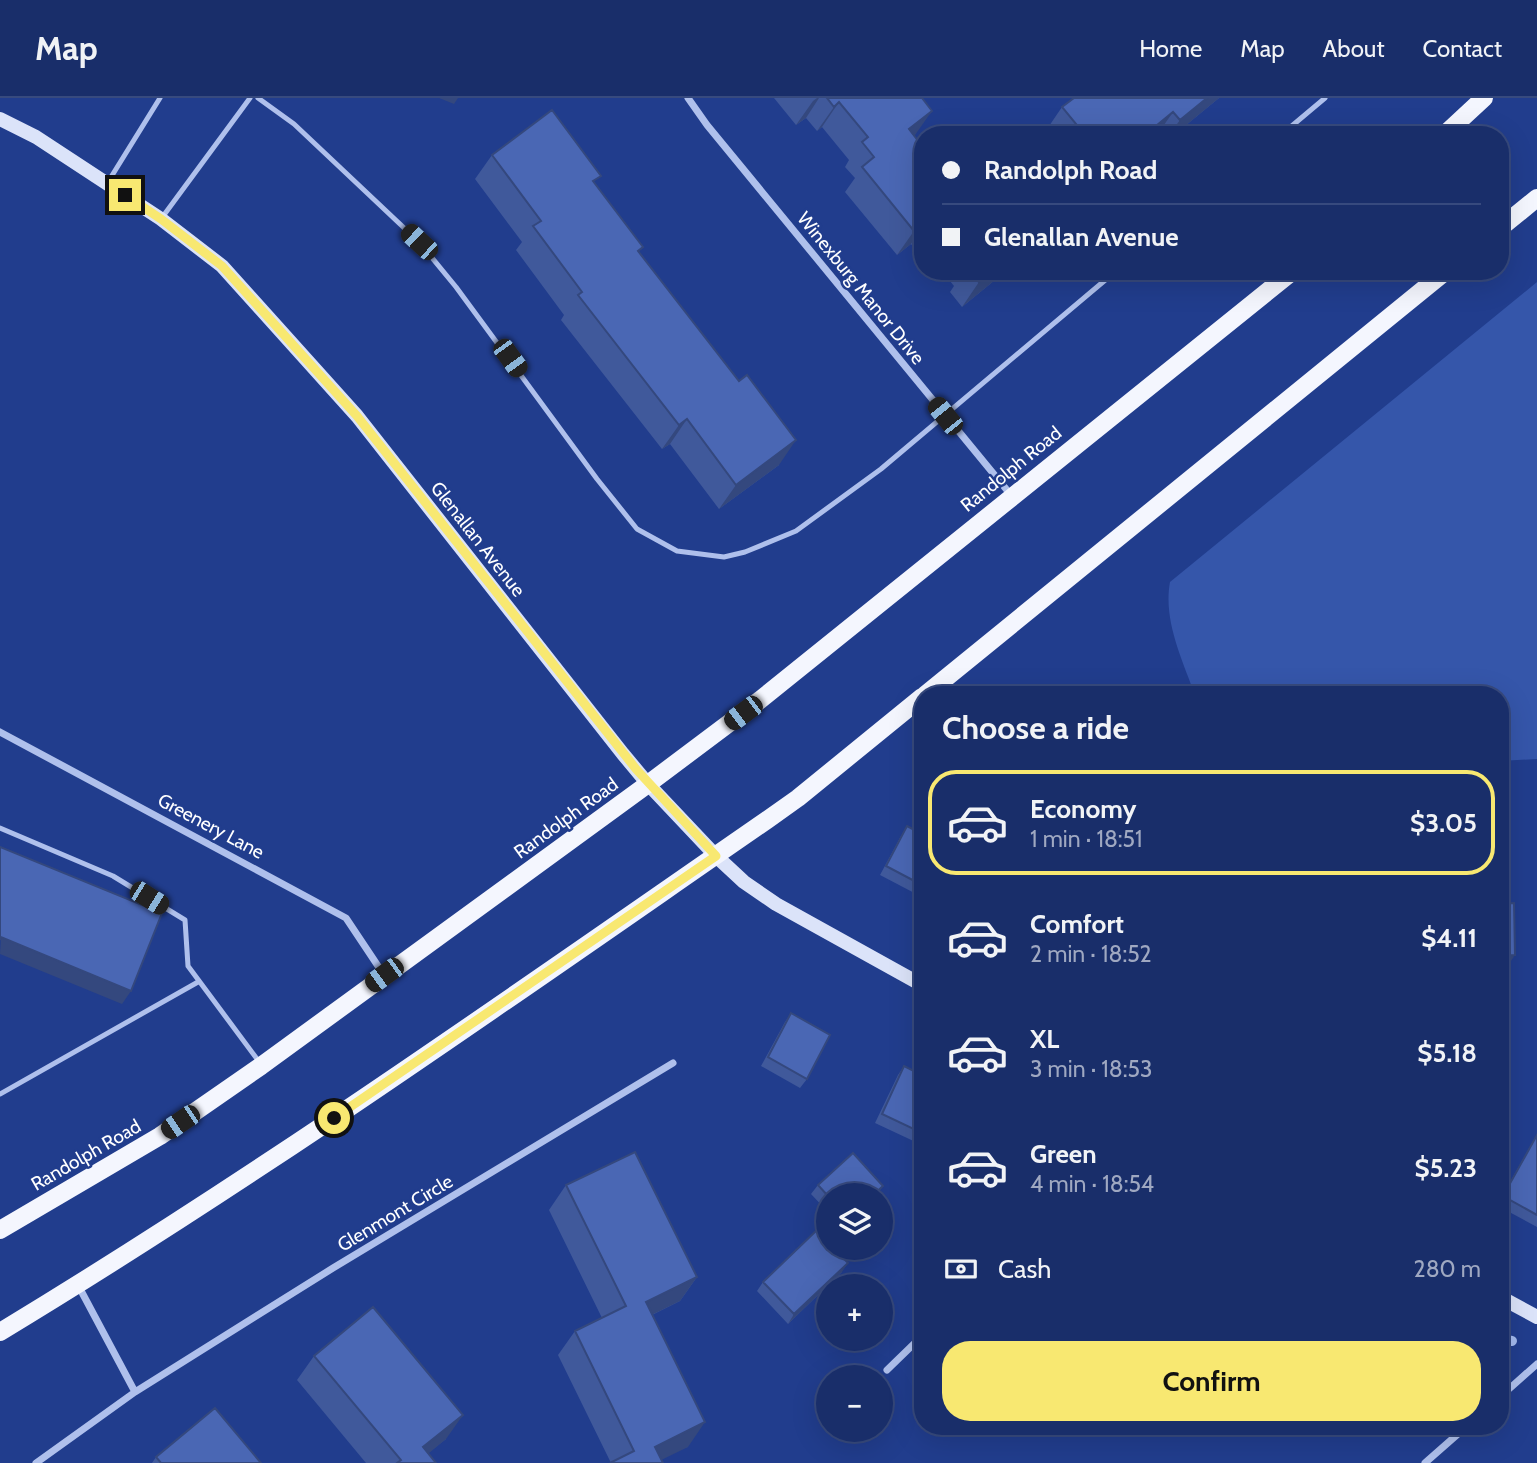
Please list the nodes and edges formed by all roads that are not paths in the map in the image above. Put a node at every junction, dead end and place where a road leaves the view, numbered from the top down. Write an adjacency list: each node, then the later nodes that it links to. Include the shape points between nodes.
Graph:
1 (160, 98): 10 (lane)
2 (250, 98): 12 (lane)
3 (258, 98): 17 (lane, via 294,124 419,242 637,530 677,551 723,557 796,531)
4 (688, 98): 17 (street, Winexburg Manor Drive)
5 (1325, 98): 8 (lane)
6 (1484, 98): 9 (main road)
7 (0, 119): 10 (street, Glenallan Avenue)
8 (1292, 126)
9 (1454, 126)
10 (107, 184): 12 (street, Glenallan Avenue)
11 (1537, 198): 13 (main road)
12 (161, 219): 22 (street, Glenallan Avenue, via 222,266 357,416)
13 (1509, 221)
14 (1105, 280): 17 (lane)
15 (1282, 280): 18 (main road, Randolph Road)
16 (1435, 280): 19 (main road)
17 (945, 416): 18 (street, Winexburg Manor Drive)
18 (1012, 495): 22 (main road, Randolph Road, via 760,700)
19 (936, 686)
20 (914, 704): 24 (main road, via 799,798)
21 (0, 732): 25 (street, Greenery Lane, via 346,918)
22 (648, 784): 24 (street, Glenallan Avenue); 25 (main road, Randolph Road)
23 (0, 828): 27 (lane, via 113,876 185,920 188,966)
24 (716, 856): 26 (street, Glenallan Avenue, via 776,904); 32 (main road, via 313,1133)
25 (384, 975): 29 (main road, Randolph Road)
26 (914, 981)
27 (198, 982): 29 (lane); 30 (lane)
28 (673, 1063): 40 (street, Glenmont Circle)
29 (261, 1066): 31 (main road, Randolph Road, via 160,1136)
30 (0, 1094)
31 (0, 1230)
32 (78, 1285): 35 (main road); 40 (street)
33 (1509, 1302): 34 (street)
34 (1537, 1317)
35 (0, 1332)
36 (914, 1344): 38 (street)
37 (1537, 1364): 39 (street)
38 (892, 1365)
39 (1509, 1389)
40 (135, 1392): 42 (street, Glenmont Circle)
41 (1456, 1435): 43 (street)
42 (36, 1463)
43 (1425, 1463)

